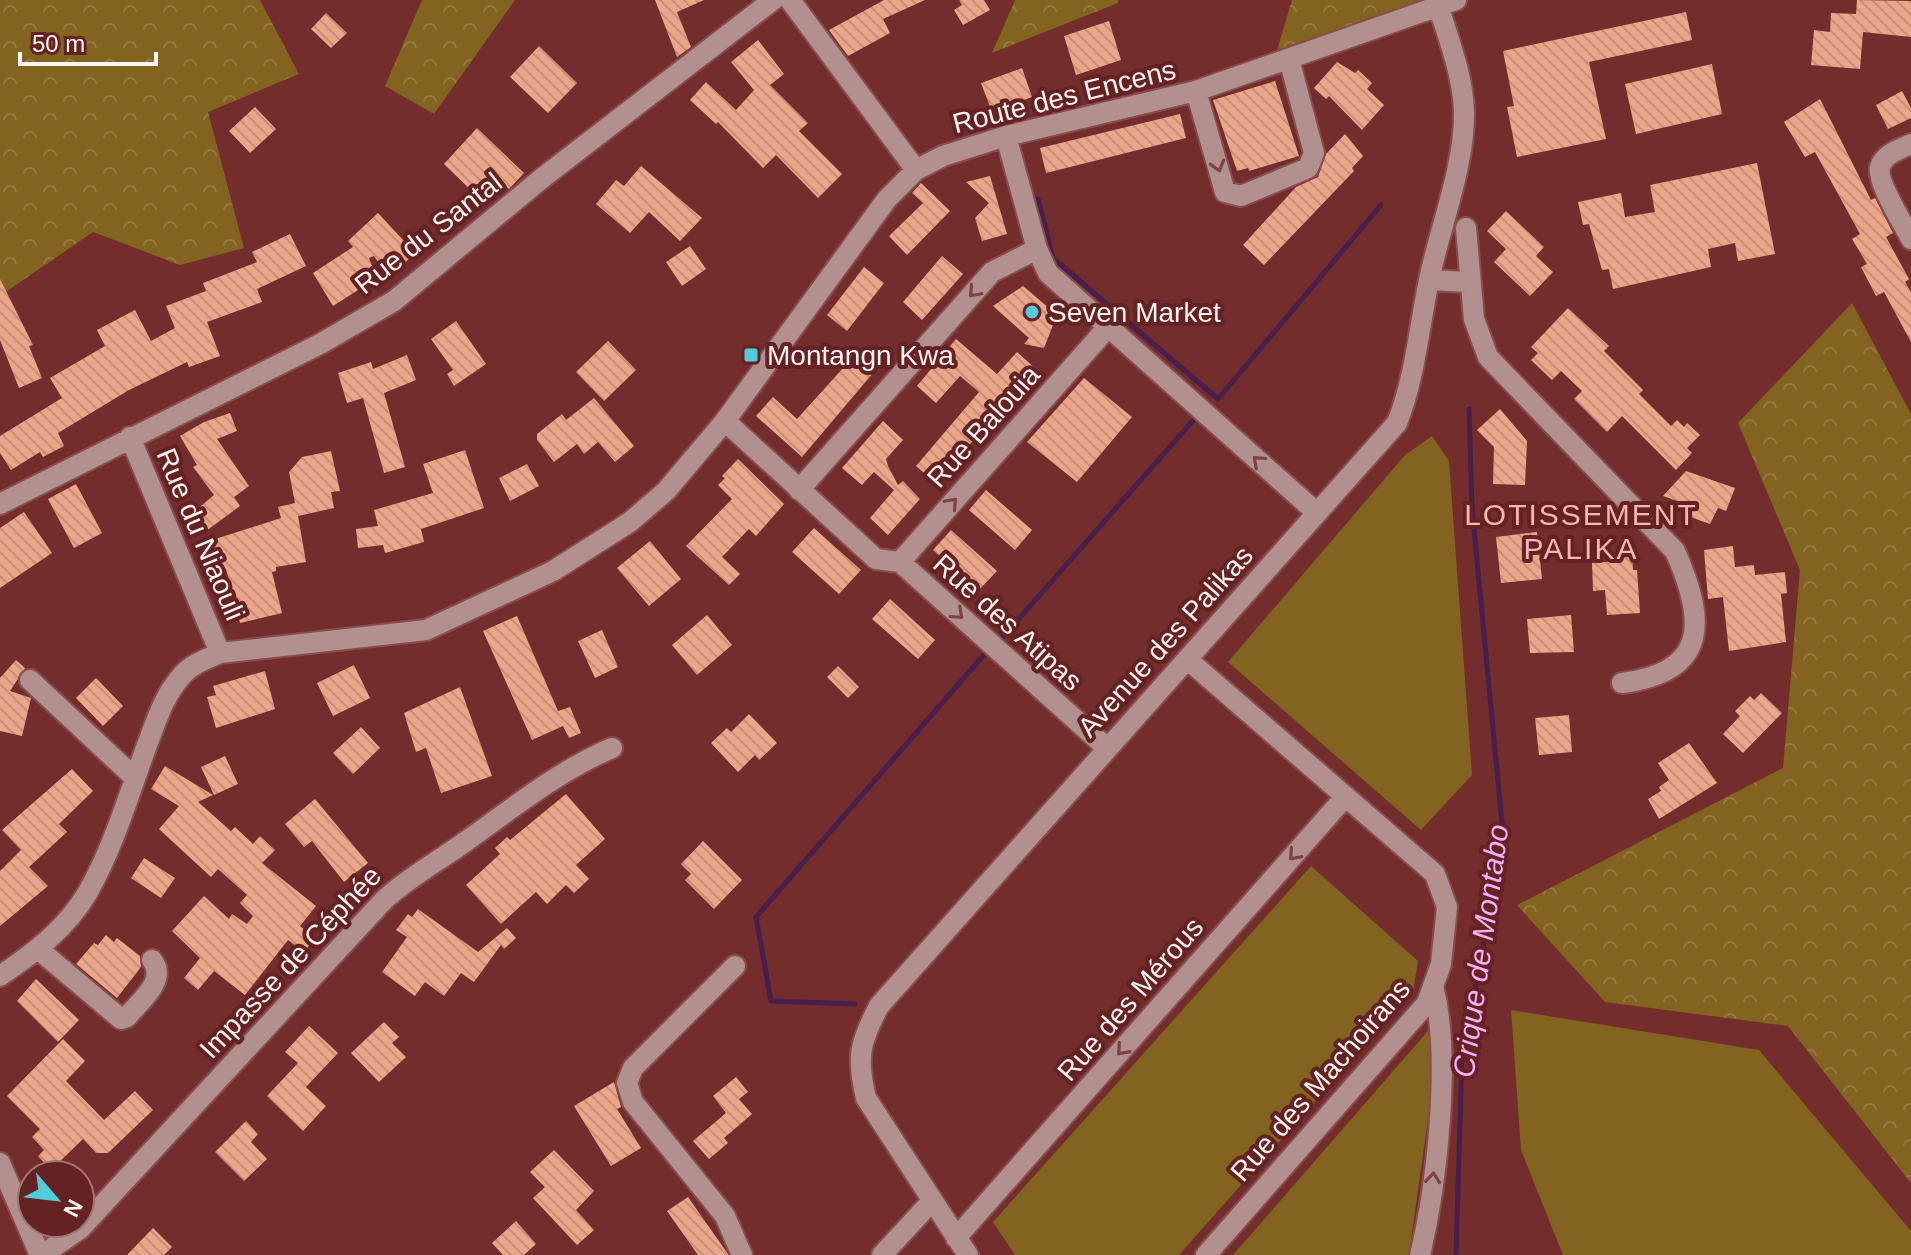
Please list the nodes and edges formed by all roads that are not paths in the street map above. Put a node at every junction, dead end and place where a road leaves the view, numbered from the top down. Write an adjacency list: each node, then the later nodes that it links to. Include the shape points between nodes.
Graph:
1 (773, 0): 16 (street, Rue du Santal, via 394,301 320,344)
2 (790, 0): 8 (street)
3 (1447, 3): 4 (street, Route des Encens); 12 (street, Avenue des Palikas, via 1464,108 1463,139)
4 (1289, 59): 5 (street, Route des Encens); 5 (street, one-way to 4, via 1225,192 1241,196 1308,168 1314,153)
5 (1196, 91): 6 (street, Route des Encens)
6 (1006, 136): 8 (street, Route des Encens); 11 (street)
7 (1911, 144): 10 (street, via 1889,155 1880,167 1880,179)
8 (916, 170): 15 (street, Route des Encens, via 887,199)
9 (1466, 228): 13 (street)
10 (1911, 239)
11 (1037, 249): 14 (street, via 1048,273); 17 (street, one-way to 17, via 992,272)
12 (1429, 280): 13 (street); 19 (street, Avenue des Palikas, via 1407,398 1397,423)
13 (1469, 282): 24 (street, via 1474,319 1488,357 1668,543 1682,567 1695,631 1689,651 1661,676)
14 (1108, 327): 19 (street, one-way to 14); 20 (street, Rue Balouia, one-way to 14)
15 (725, 421): 17 (street, Rue des Atipas); 21 (street, Route des Encens, via 666,491 630,522 553,571 468,612 426,630)
16 (130, 437): 18 (street, Rue du Santal); 21 (street, Rue du Niaouli)
17 (799, 490): 20 (street, Rue des Atipas, via 876,559)
18 (0, 504)
19 (1317, 513): 22 (street, Avenue des Palikas)
20 (900, 562): 26 (street, Rue des Atipas, one-way to 26)
21 (220, 653): 27 (street, Route des Encens, via 196,663 170,691)
22 (1187, 659): 26 (street, Avenue des Palikas); 28 (street, Rue des Machoirans)
23 (30, 680): 27 (street)
24 (1622, 683)
25 (612, 748): 37 (street, Impasse de Céphée, via 573,765 414,873 80,1229)
26 (1107, 748): 35 (street, Avenue des Palikas, via 889,994 862,1038 859,1069 866,1098)
27 (135, 778): 29 (street, Route des Encens, via 86,895)
28 (1345, 797): 33 (street, Rue des Machoirans, via 1435,874 1447,907); 36 (street, Rue des Mérous, one-way to 36)
29 (38, 949): 30 (street, via 121,1019 157,980 158,967); 32 (street, Route des Encens)
30 (152, 960)
31 (735, 966): 38 (street, via 633,1068 627,1083 633,1102 725,1216)
32 (0, 976)
33 (1434, 990): 40 (street, Rue des Machoirans); 41 (street, one-way to 33, via 1430,1213 1442,1069)
34 (0, 1163): 37 (street)
35 (932, 1201): 36 (street, Avenue des Palikas); 39 (street)
36 (962, 1246)
37 (41, 1255)
38 (742, 1255)
39 (882, 1255)
40 (1206, 1255)
41 (1420, 1255)

